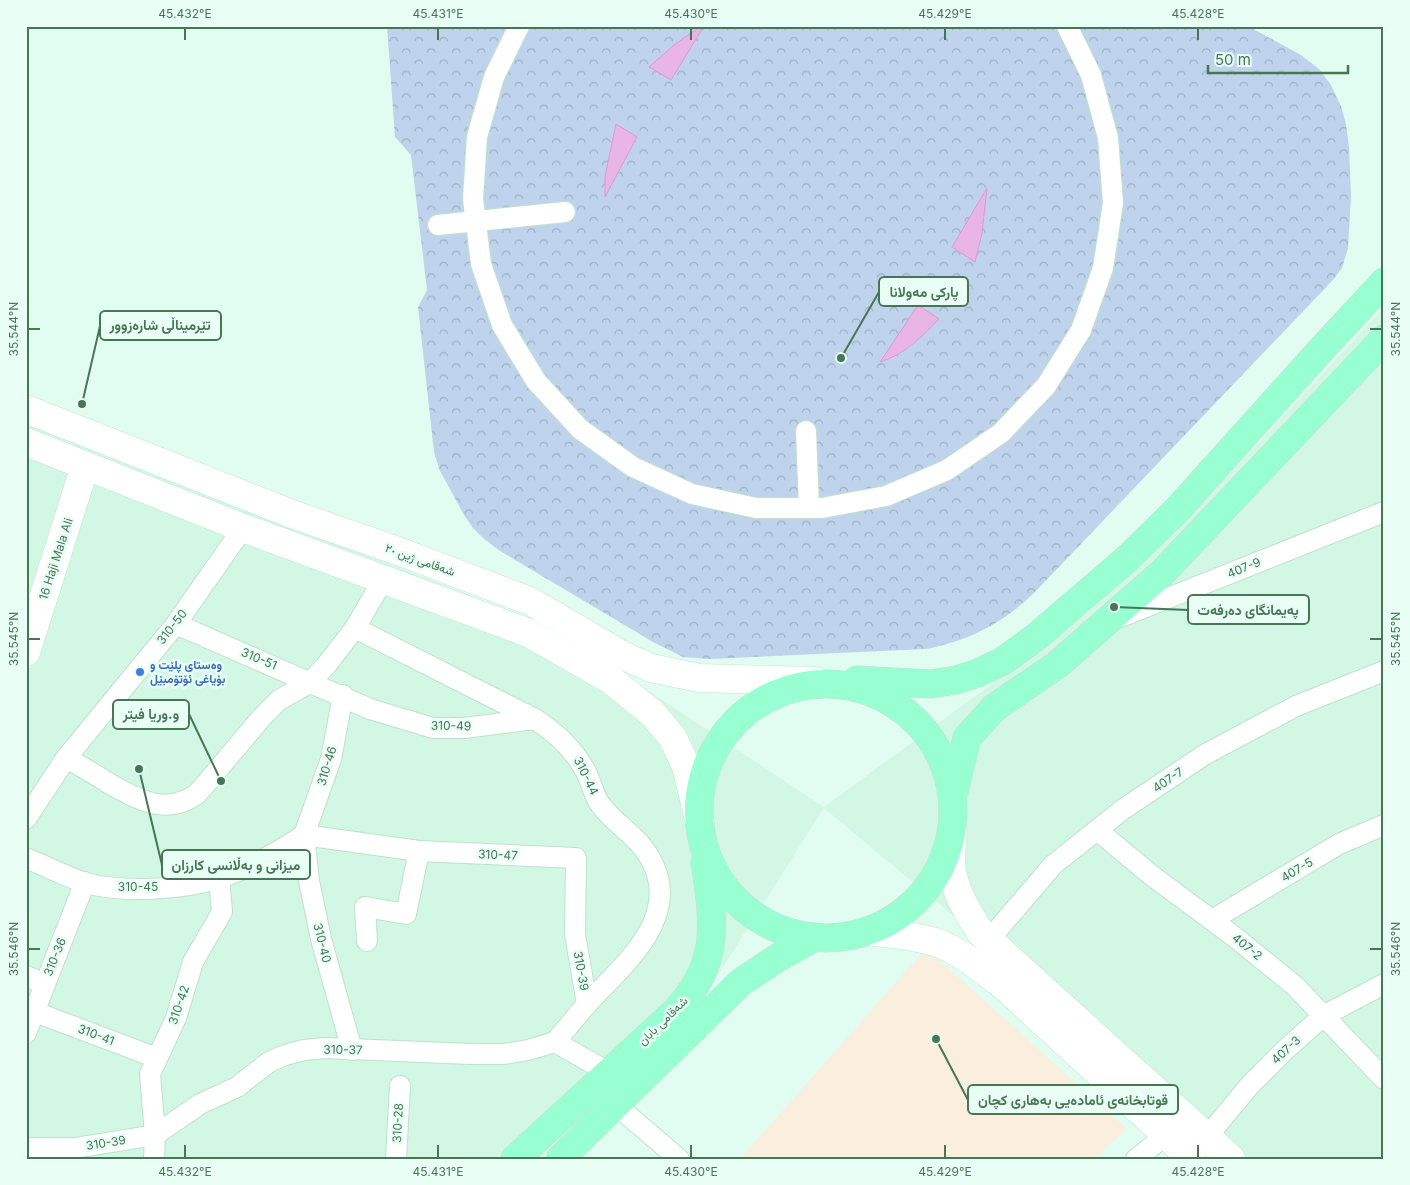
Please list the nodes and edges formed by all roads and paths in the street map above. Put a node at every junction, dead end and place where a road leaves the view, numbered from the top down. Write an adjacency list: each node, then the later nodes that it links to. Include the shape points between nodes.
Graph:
1 (519, 26): 4 (street, via 494,77 477,138 473,199)
2 (1067, 26): 13 (street, via 1091,75 1108,138 1112,203 1103,268 1081,330 1046,386 1027,406 1001,433 947,470 886,496)
3 (565, 212): 4 (street)
4 (476, 221): 5 (street); 13 (street, via 481,264 502,325 536,381 580,429 633,467 692,494 756,508)
5 (438, 225)
6 (1384, 282): 23 (main road, via 1177,510 1127,560 1003,661 978,673 931,684 866,680)
7 (1384, 339): 8 (main road)
8 (1372, 361): 18 (main road, via 1162,573)
9 (26, 409): 23 (main road, شەقامی ژین ٢٠, via 292,514 530,601 624,656 651,668 699,678)
10 (806, 431): 13 (street)
11 (26, 442): 12 (main road)
12 (86, 466): 15 (main road); 20 (main road, 16 Haji Mala Ali)
13 (809, 508)
14 (1383, 516): 18 (street, 407-9)
15 (243, 528): 16 (main road); 17 (street, 310-50)
16 (382, 580): 19 (street); 30 (main road, via 528,633 611,680 652,714 673,738 686,766)
17 (176, 624): 22 (street, 310-51); 26 (street, 310-50)
18 (1105, 624): 27 (main road, via 1057,665 994,708 966,738)
19 (355, 628): 22 (street); 25 (street, 310-44)
20 (26, 652)
21 (1384, 671): 31 (street, 407-7, via 1296,706 1204,756)
22 (311, 682): 24 (street, 310-51); 26 (street, via 279,700 197,794 180,803 162,805 138,799)
23 (816, 682): 27 (main road, via 847,685 878,694 906,712 929,735 945,764); 30 (main road, via 786,690 760,702 737,720 719,742 707,768 700,795)
24 (342, 695): 25 (street, 310-49, via 370,709 433,728 464,728); 33 (street, 310-46, via 331,758)
25 (535, 719): 47 (street, 310-44, via 571,748 607,814 647,852 659,879 659,910 648,935)
26 (66, 758): 28 (street, 310-50)
27 (953, 795): 32 (main road)
28 (26, 819)
29 (1384, 825): 39 (street, 407-5, via 1339,844)
30 (701, 830): 41 (main road, via 712,867 736,900 754,916 783,930); 54 (main road, شەقامی بابان, via 712,911 705,968 688,998)
31 (1097, 830): 39 (street, 407-2); 43 (street, 407-7, via 1053,865)
32 (953, 831): 40 (main road, via 942,864 924,893 898,916); 43 (main road, via 951,864 956,884 968,914)
33 (304, 835): 34 (street, 310-47); 37 (street, 310-45, via 272,855); 52 (street, 310-40, via 320,939)
34 (420, 851): 36 (street, 310-47); 42 (street, via 406,914 365,907)
35 (26, 858): 38 (street, 310-45)
36 (576, 858): 47 (street, 310-39, via 575,934)
37 (219, 878): 38 (street, 310-45, via 140,889); 53 (street, 310-42, via 222,912 193,962 176,1018)
38 (85, 882): 45 (street, 310-36)
39 (1212, 920): 49 (street, 407-2, via 1295,986)
40 (868, 931): 41 (main road, via 842,937); 59 (main road, via 906,935 944,946 976,964)
41 (815, 938): 57 (main road, شەقامی بابان, via 766,964 741,982)
42 (367, 941)
43 (988, 941): 61 (main road)
44 (26, 976): 45 (street)
45 (44, 984): 48 (street, 310-36)
46 (1384, 984): 49 (street, 407-3)
47 (587, 1004): 51 (street, 310-39)
48 (35, 1012): 50 (street, 310-36); 53 (street, 310-41)
49 (1323, 1016): 55 (street, 407-2); 61 (street, 407-3, via 1250,1084)
50 (26, 1033)
51 (555, 1042): 52 (street, 310-37, via 504,1054); 54 (street)
52 (352, 1050): 58 (street, 310-37, via 325,1048 285,1054 237,1087 200,1104)
53 (156, 1058): 58 (street, 310-42, via 150,1074)
54 (608, 1072): 65 (main road, شەقامی بابان)
55 (1384, 1079)
56 (400, 1086): 64 (street, 310-28)
57 (616, 1105): 66 (main road, شەقامی بابان); 67 (street)
58 (154, 1135): 62 (street, 310-39); 63 (street, 310-42)
59 (1166, 1135): 61 (main road); 68 (street)
60 (26, 1148): 62 (street, 310-39)
61 (1199, 1148): 69 (main road)
62 (74, 1153)
63 (154, 1159)
64 (396, 1159)
65 (515, 1159)
66 (560, 1159)
67 (679, 1159)
68 (1136, 1159)
69 (1231, 1159)

